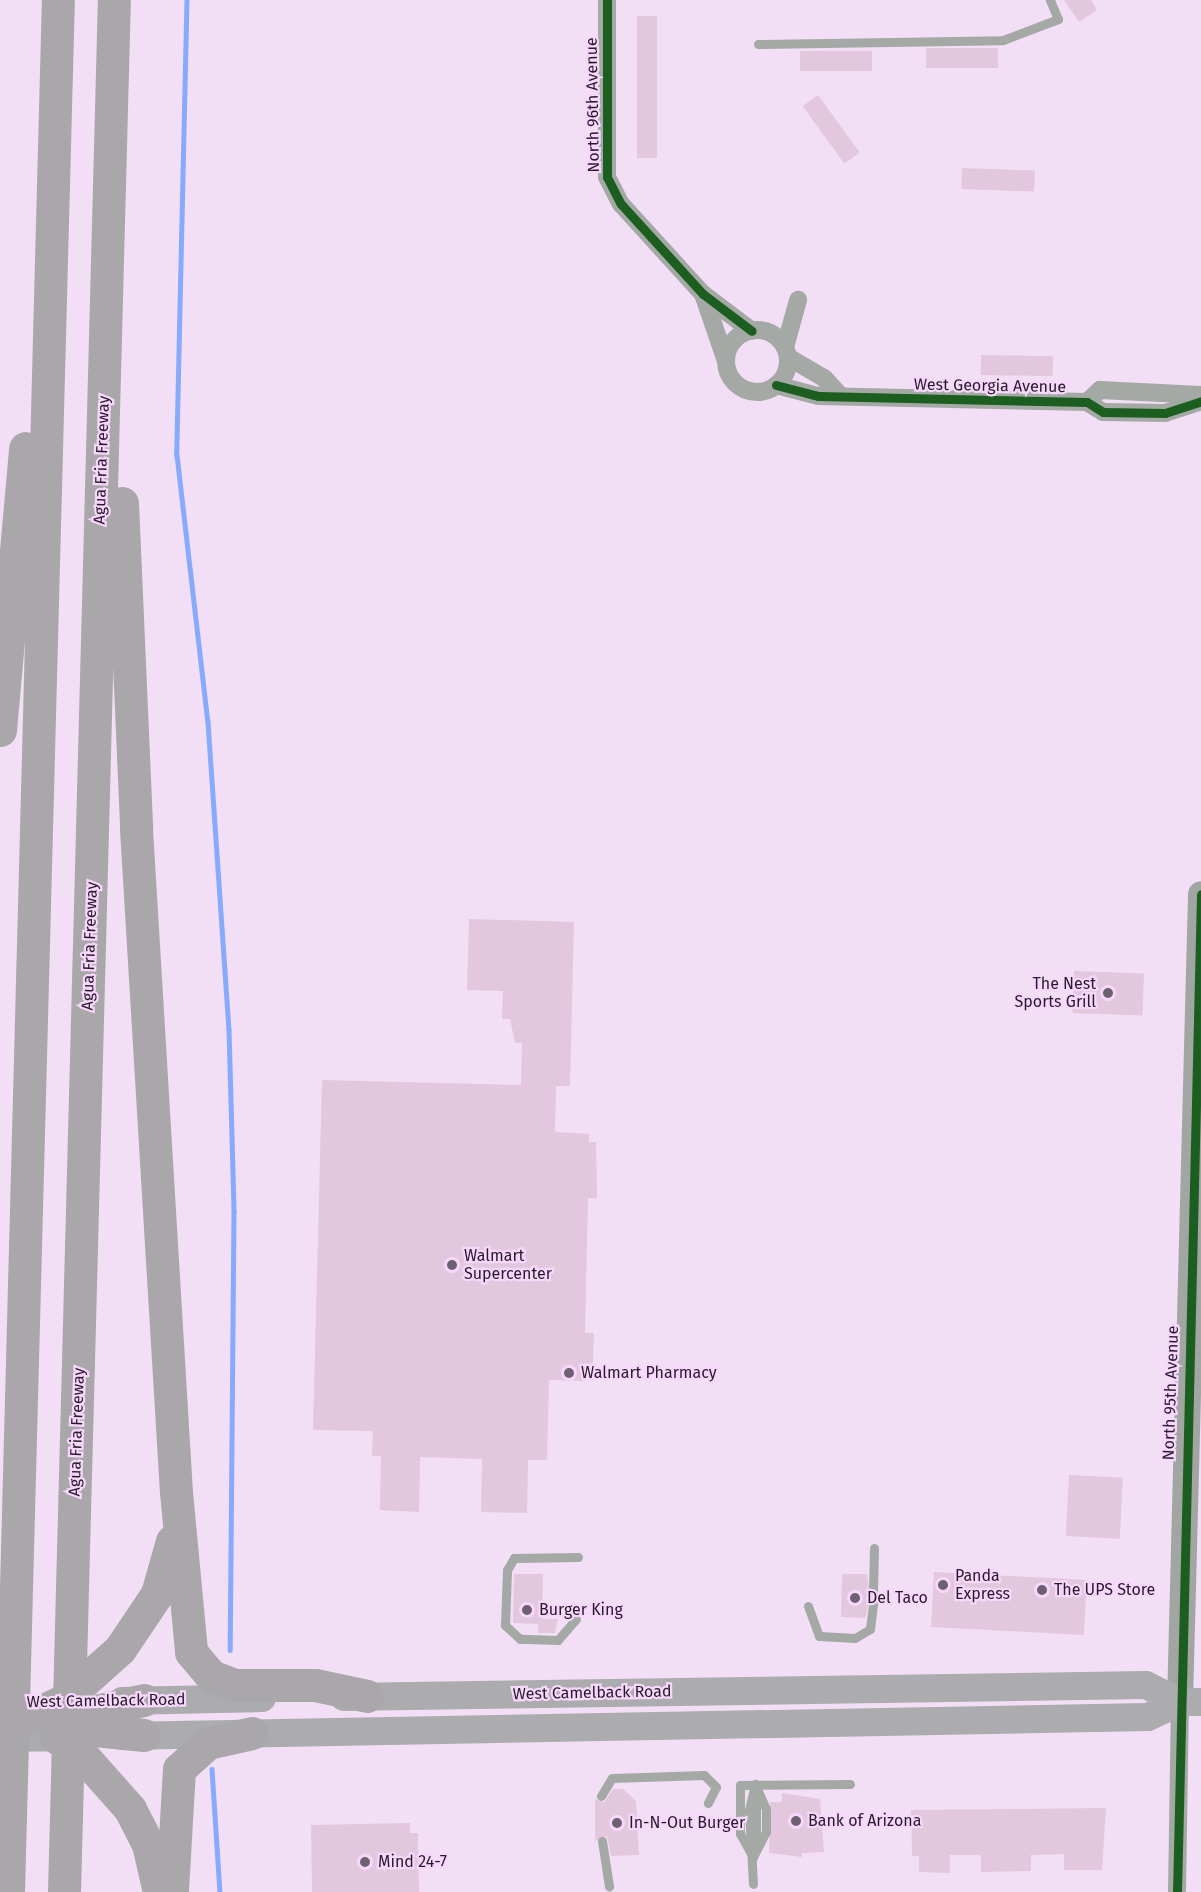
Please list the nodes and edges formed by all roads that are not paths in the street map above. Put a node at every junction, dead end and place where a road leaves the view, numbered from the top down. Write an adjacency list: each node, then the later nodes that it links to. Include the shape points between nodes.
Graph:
1 (58, 0): 6 (highway)
2 (114, 0): 7 (highway, Agua Fria Freeway)
3 (607, 0): 8 (street, North 96th Avenue, via 607,177 621,204)
4 (1050, 0): 5 (lane, via 1058,19 1003,40)
5 (758, 44)
6 (53, 211): 17 (highway, via 32,345); 44 (highway)
7 (111, 213): 19 (highway, via 120,341 136,829); 45 (highway, Agua Fria Freeway)
8 (703, 294): 9 (street, North 96th Avenue); 11 (street, North 96th Avenue)
9 (758, 331): 10 (street); 10 (street, via 798,300); 11 (street, via 732,342)
10 (786, 352): 12 (street); 13 (street, via 825,378)
11 (726, 361): 12 (street, via 739,386 758,392)
12 (776, 385): 13 (street, West Georgia Avenue, via 818,396)
13 (838, 393): 16 (street, West Georgia Avenue)
14 (1201, 395): 16 (street, West Georgia Avenue, via 1100,390)
15 (1201, 401): 16 (street, West Georgia Avenue, via 1165,413 1103,412)
16 (1087, 402)
17 (0, 730)
18 (1201, 894): 30 (street, North 95th Avenue)
19 (176, 1492): 28 (highway, via 188,1634 198,1664 234,1685 315,1685); 32 (highway, via 165,1573 148,1610 106,1664)
20 (874, 1548): 22 (lane)
21 (578, 1557): 25 (lane, via 514,1558 507,1570 505,1625 520,1639 558,1640)
22 (873, 1592)
23 (873, 1604): 24 (lane, via 870,1629 855,1638 819,1636)
24 (808, 1606)
25 (576, 1619)
26 (0, 1683): 32 (highway)
27 (712, 1691): 28 (main road, West Camelback Road); 30 (main road, West Camelback Road, via 1146,1685); 31 (main road, via 733,1708 815,1710); 33 (main road, via 676,1710 542,1712)
28 (367, 1696): 29 (main road, West Camelback Road)
29 (144, 1700): 32 (highway)
30 (1191, 1702): 31 (main road, West Camelback Road, via 1148,1717); 48 (street, North 95th Avenue)
31 (858, 1721): 33 (main road, West Camelback Road)
32 (25, 1723): 35 (highway); 46 (highway, via 83,1756 130,1809 148,1844)
33 (480, 1726): 34 (main road, West Camelback Road)
34 (252, 1733): 35 (main road, West Camelback Road); 47 (highway, via 208,1743 179,1769)
35 (144, 1735)
36 (755, 1784): 37 (lane); 41 (lane, via 749,1810); 41 (lane, via 766,1809 766,1832); 41 (lane, via 740,1785 740,1834)
37 (850, 1784)
38 (601, 1796): 39 (lane, via 612,1778 704,1775 716,1787)
39 (708, 1803)
40 (602, 1841): 43 (lane)
41 (753, 1857): 42 (lane)
42 (753, 1884)
43 (609, 1886)
44 (8, 1892)
45 (64, 1892)
46 (159, 1892)
47 (171, 1892)
48 (1177, 1892)

